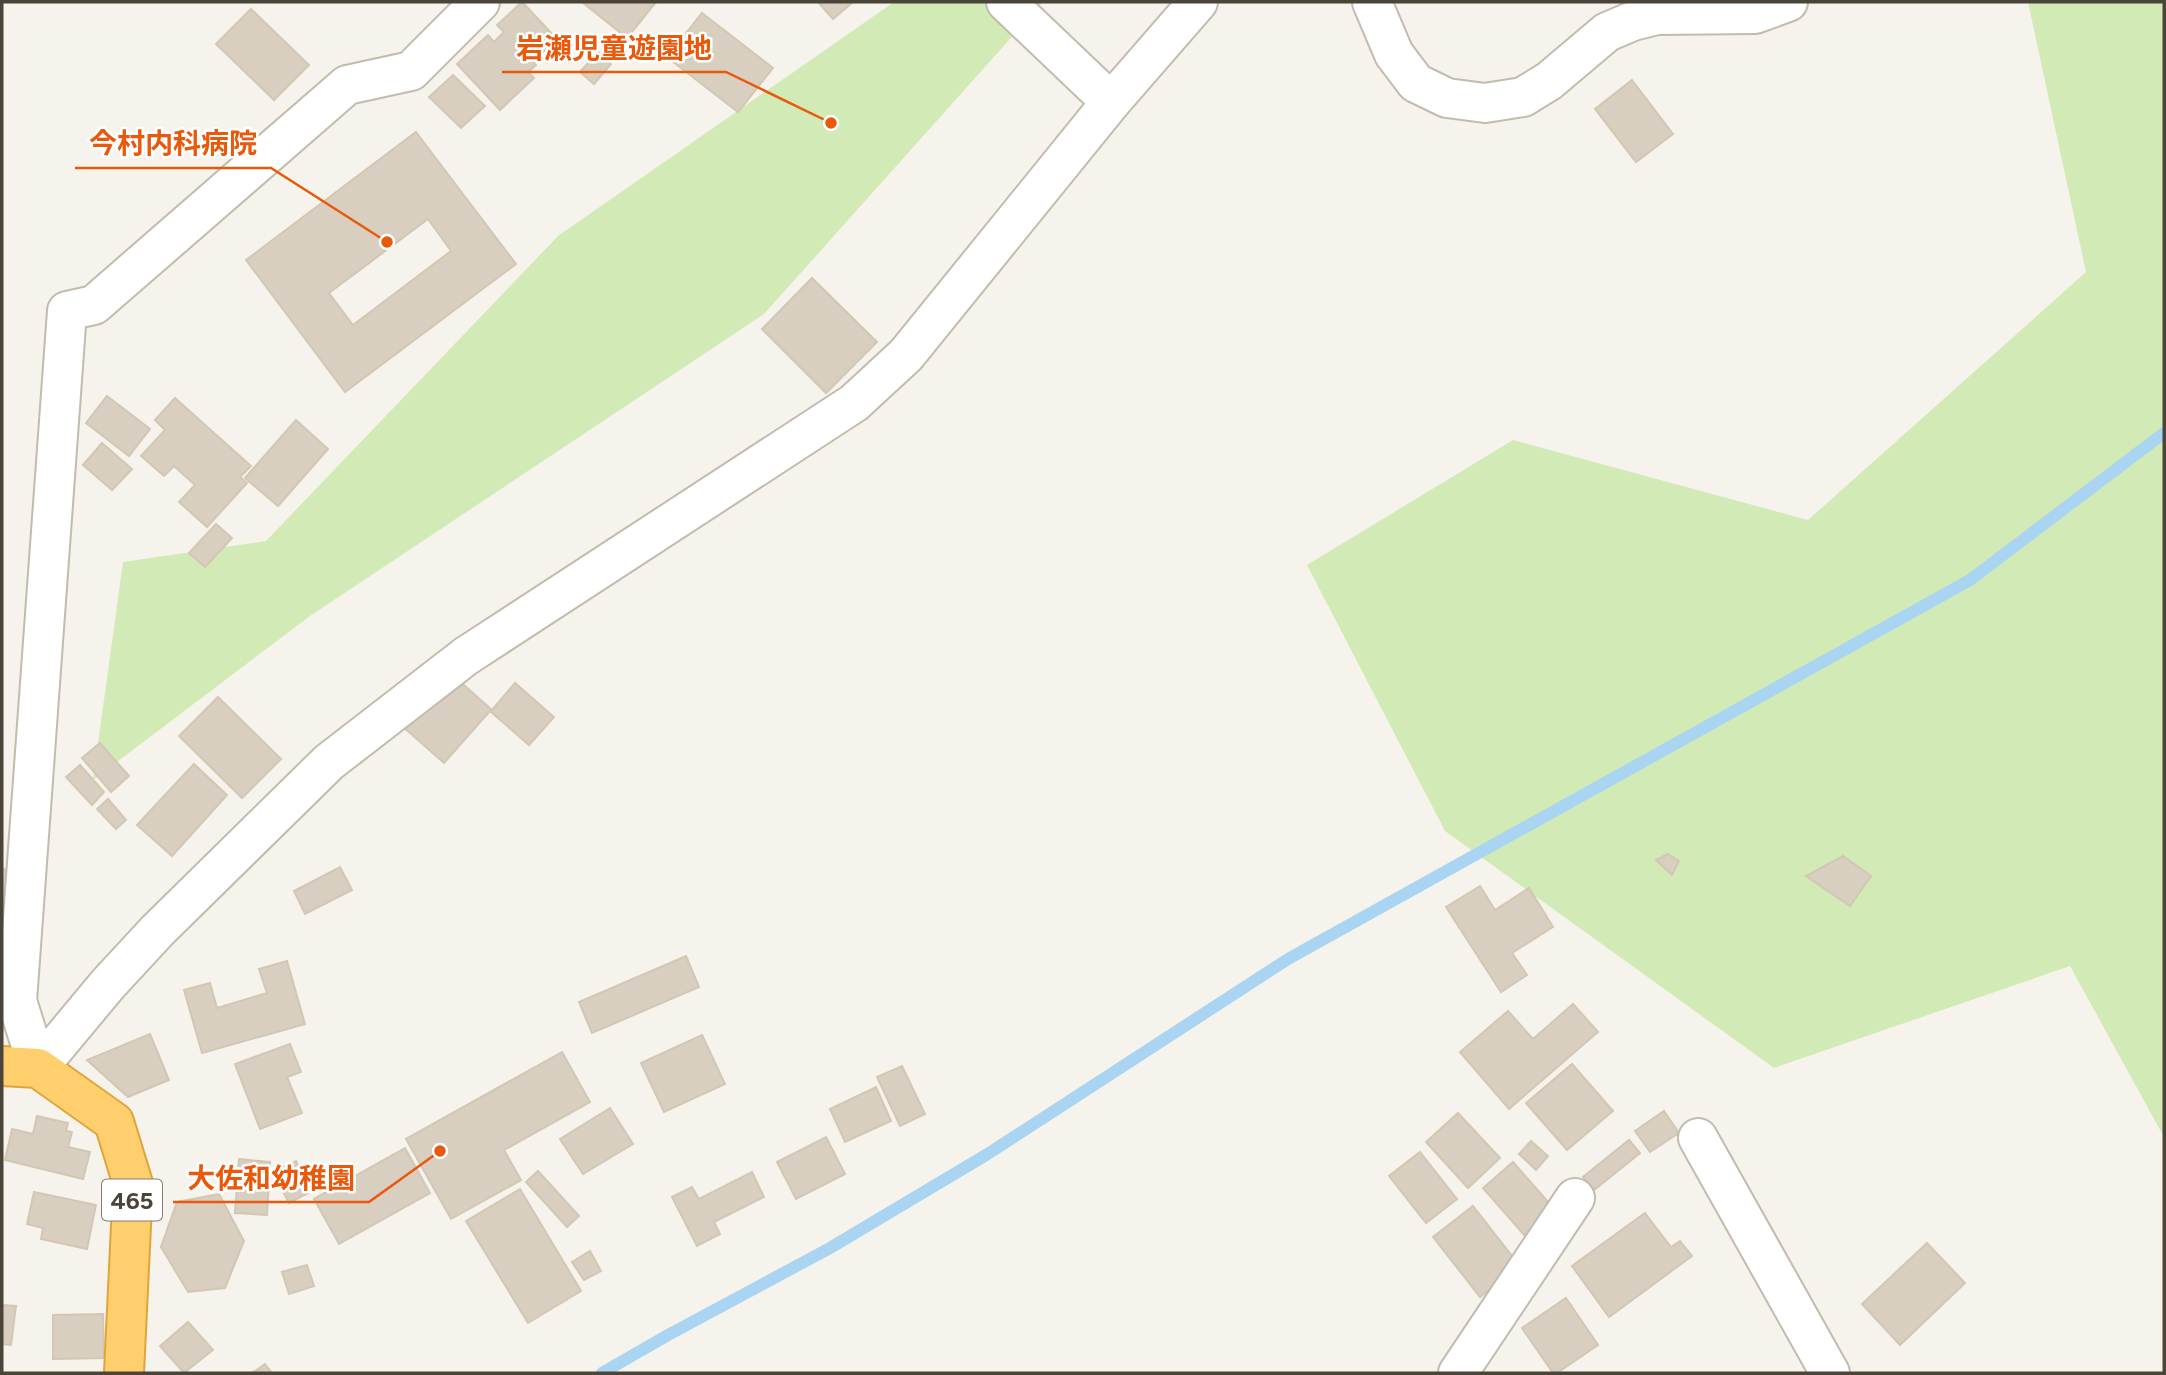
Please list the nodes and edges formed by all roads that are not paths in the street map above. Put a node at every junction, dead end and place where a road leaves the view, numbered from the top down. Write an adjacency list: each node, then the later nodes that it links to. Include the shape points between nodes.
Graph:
1 (480, 2): 7 (street, via 411,71 347,85 94,304 66,311 17,1001)
2 (1006, 2): 6 (street)
3 (1198, 2): 6 (street)
4 (1372, 2): 5 (street, via 1394,54 1416,83 1447,99 1485,103 1523,97 1608,32 1633,22 1657,15 1755,14)
5 (1788, 2)
6 (1111, 102): 7 (street, via 906,355 853,403 466,656 330,762)
7 (20, 1067): 10 (highway, 465, via 114,1122 133,1184)
8 (1698, 1138): 12 (street)
9 (1575, 1198): 11 (street)
10 (124, 1373)
11 (1458, 1373)
12 (1830, 1373)

